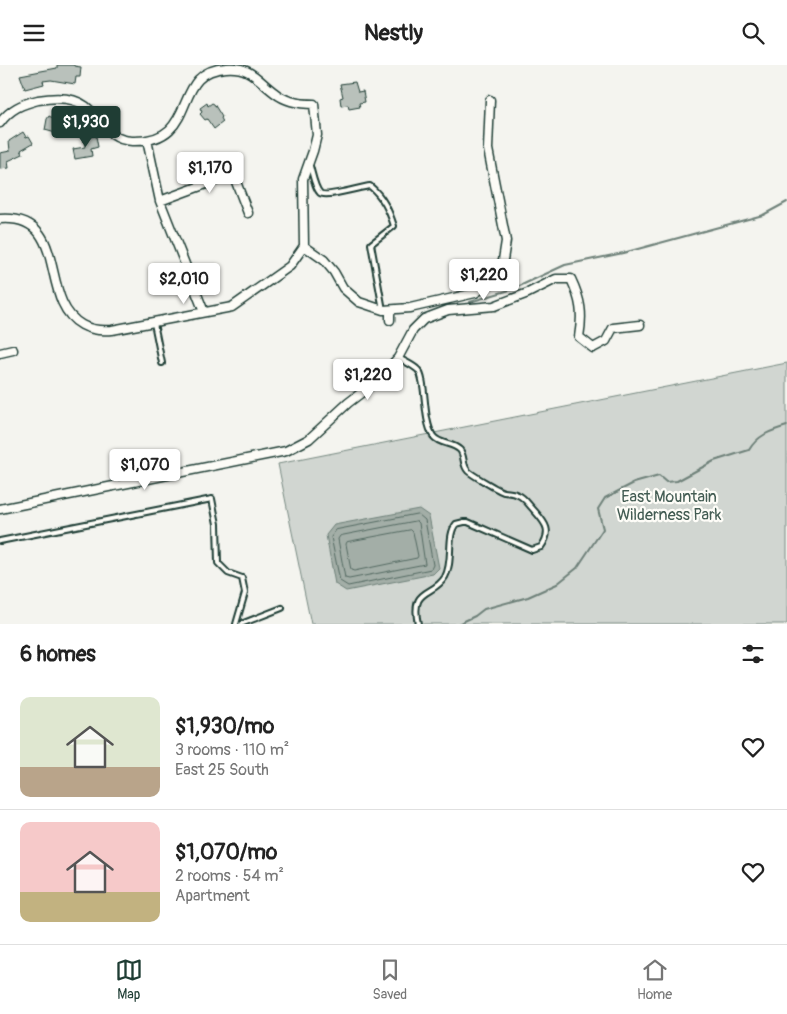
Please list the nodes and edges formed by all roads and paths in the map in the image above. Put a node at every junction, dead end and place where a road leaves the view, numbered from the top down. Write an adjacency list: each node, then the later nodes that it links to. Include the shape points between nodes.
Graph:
1 (490, 100): 9 (street, via 488,149 506,241 503,260 494,281 475,293)
2 (0, 123): 3 (street, via 23,104 65,98 87,107 116,137 127,141)
3 (147, 140): 4 (street, via 166,133 176,123 188,93 198,79 226,67 252,73 286,100 314,104 317,135); 5 (street)
4 (309, 161): 8 (street, via 303,179); 9 (lane, via 322,194 370,186 389,209 394,226 371,244)
5 (160, 201): 6 (street, via 233,173); 10 (street)
6 (248, 213)
7 (0, 219): 12 (street, via 22,222 41,237 50,253 62,305 79,323 90,329 106,330)
8 (304, 246): 9 (street, via 324,260 343,288 359,302); 10 (street, via 290,265 232,307)
9 (387, 310): 11 (street)
10 (204, 312): 12 (street)
11 (390, 321)
12 (154, 323): 17 (lane)
13 (640, 325): 16 (street, via 613,328 606,341 593,349 579,337 582,318 571,279 556,279 494,306 448,310 424,319 413,330)
14 (13, 350): 15 (street)
15 (0, 353)
16 (398, 358): 18 (street, via 378,380 309,439 286,451); 23 (lane, via 417,368 421,374 424,407 438,441 460,450 464,467 470,473 502,492 523,497 544,520 547,531 542,547 532,550 468,522 456,524 449,566 444,579 418,602)
17 (162, 363)
18 (0, 509)
19 (0, 541): 21 (lane, via 212,499 218,524 218,563 228,573 242,578 246,593)
20 (282, 608): 22 (lane)
21 (236, 624)
22 (240, 624)
23 (418, 624)

